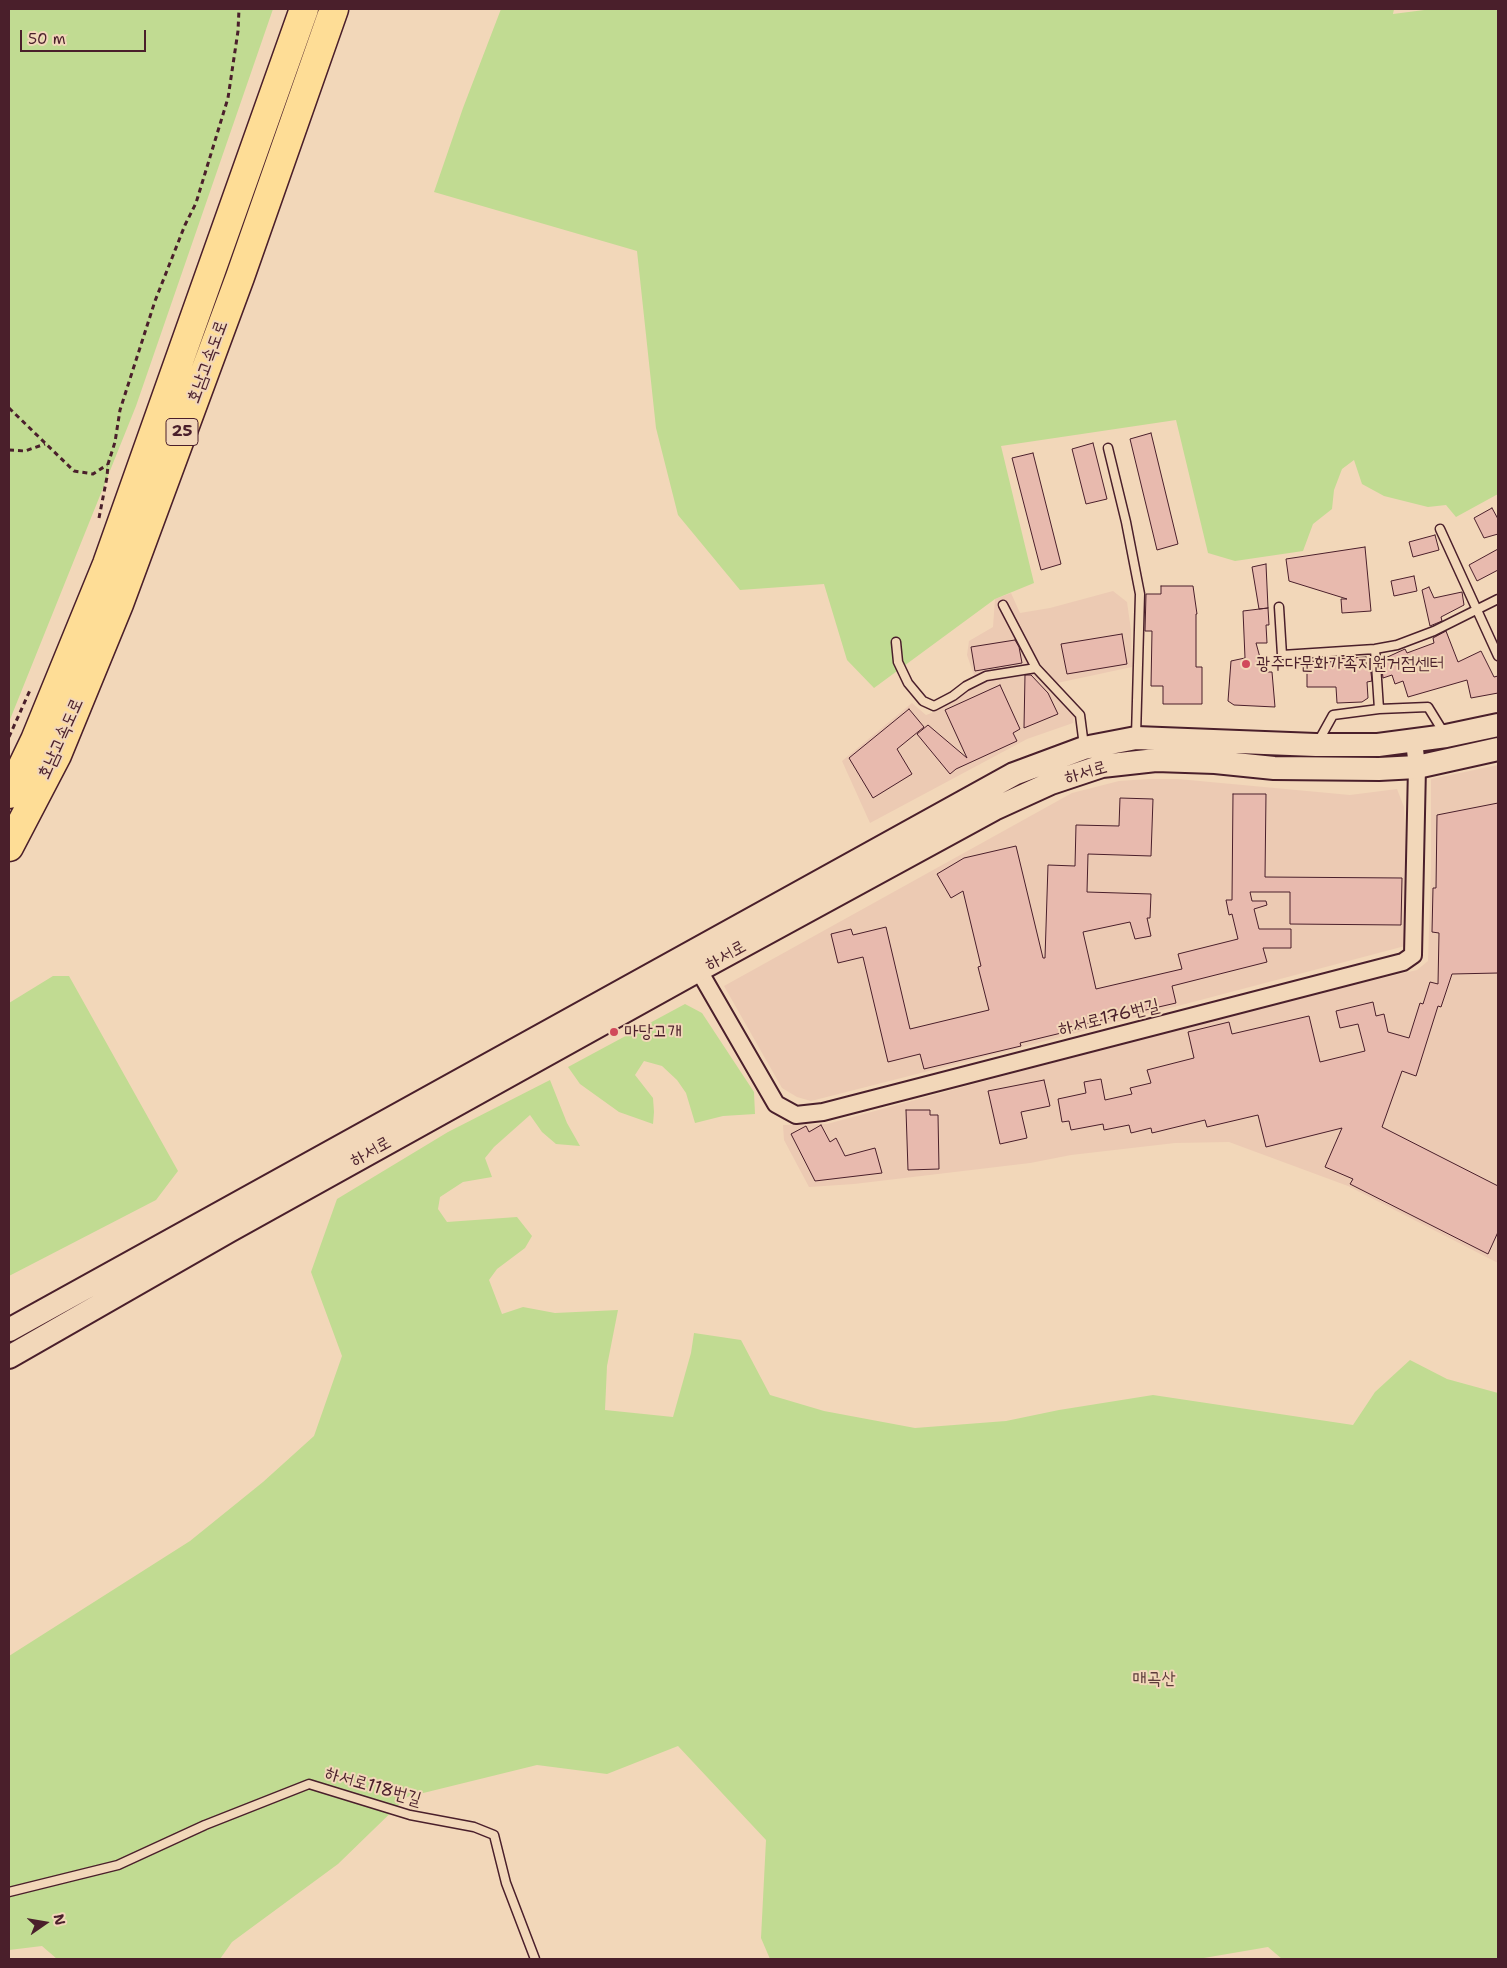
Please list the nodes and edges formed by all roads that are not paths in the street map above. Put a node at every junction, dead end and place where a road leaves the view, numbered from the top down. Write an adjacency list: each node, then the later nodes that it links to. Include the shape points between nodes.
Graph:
1 (290, 9): 4 (highway, via 251,122)
2 (304, 9): 4 (highway, 호남고속도로 / 25)
3 (334, 9): 25 (highway, 호남고속도로 / 25, via 240,278 119,604 57,755)
4 (214, 263): 24 (highway, 호남고속도로 / 25, via 107,564 35,740)
5 (1108, 448): 18 (lane, via 1140,594)
6 (1440, 530): 10 (lane)
7 (1498, 599): 10 (lane)
8 (1002, 605): 14 (lane)
9 (1280, 607): 12 (lane, via 1282,656)
10 (1477, 609): 12 (lane, via 1434,631 1397,645); 13 (lane)
11 (896, 642): 14 (lane, via 898,662 908,683 923,701 934,706 986,676)
12 (1375, 649): 15 (lane)
13 (1498, 656)
14 (1036, 668): 21 (lane, via 1080,715)
15 (1379, 709): 17 (lane, via 1428,707); 20 (lane, via 1333,715)
16 (1498, 726): 17 (main road, 하서로)
17 (1446, 736): 19 (main road, 하서로)
18 (1136, 738): 20 (main road, 하서로); 21 (main road, 하서로)
19 (1414, 741): 20 (main road, 하서로, via 1378,745); 23 (street, 하서로176번길)
20 (1316, 745)
21 (1084, 748): 26 (main road, 하서로, via 1014,774)
22 (1498, 749): 23 (main road, 하서로)
23 (1418, 767): 26 (main road, 하서로, via 1328,770 1156,760 1102,766 1051,783 994,809); 26 (street, 하서로176번길, via 1413,955 1403,962 823,1112 796,1115 776,1104)
24 (9, 794)
25 (9, 847)
26 (694, 962): 27 (main road, 하서로); 28 (main road, 하서로)
27 (9, 1330)
28 (9, 1357)
29 (9, 1892): 30 (lane, 하서로118번길, via 118,1865 205,1825 309,1784 410,1815 494,1834 506,1883)
30 (536, 1959)

